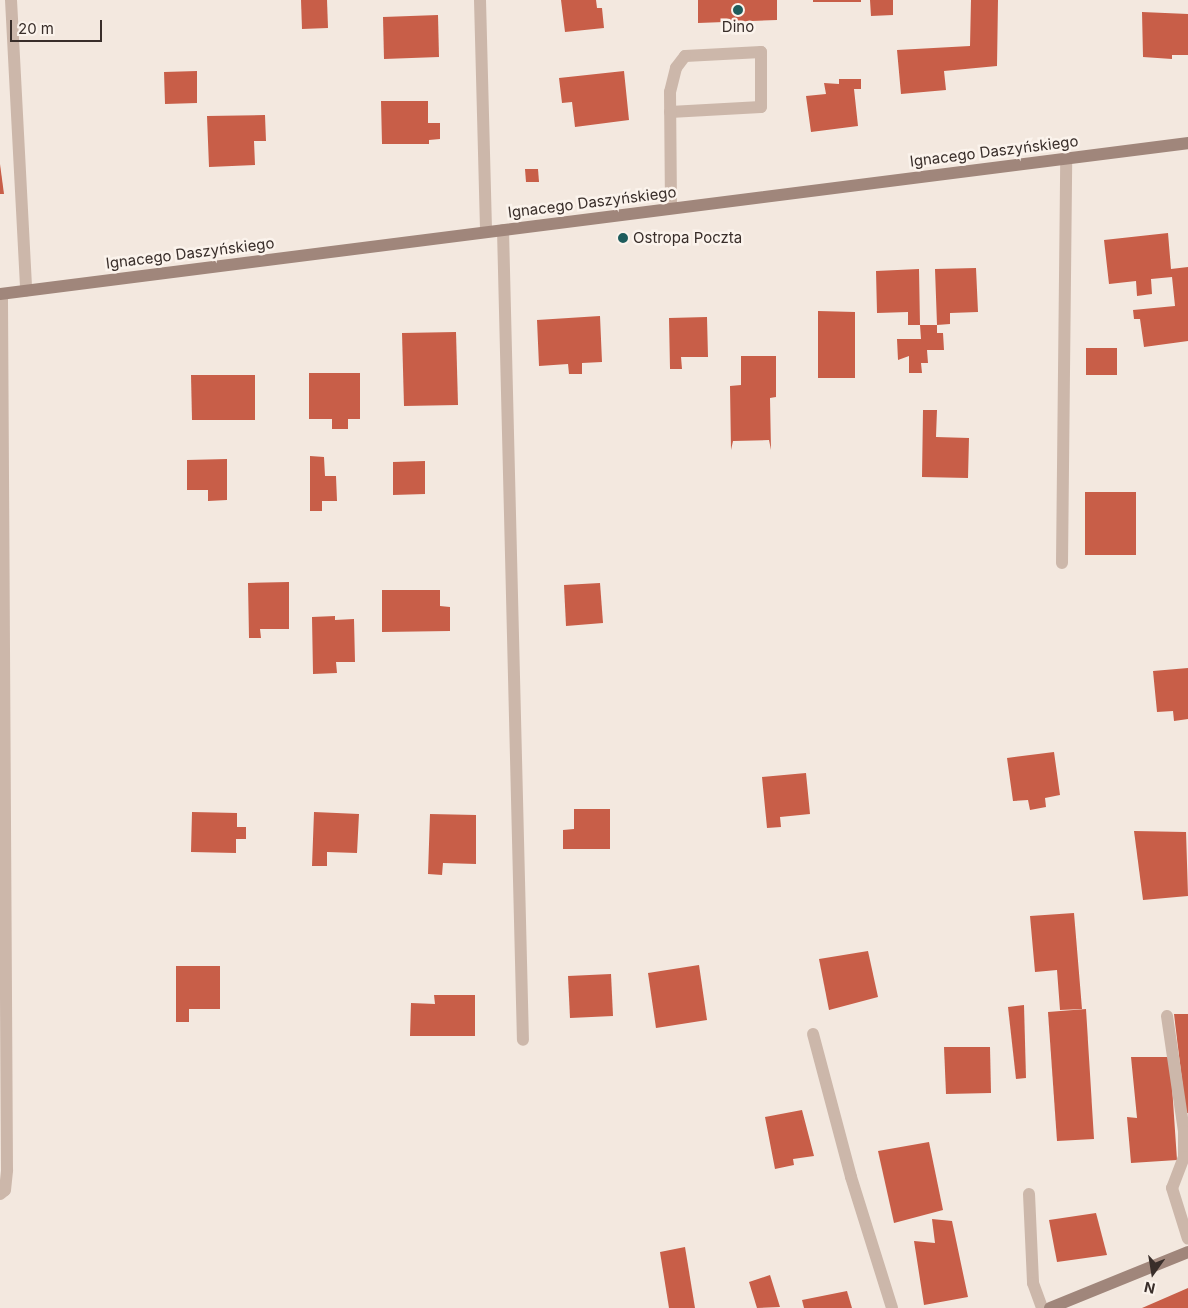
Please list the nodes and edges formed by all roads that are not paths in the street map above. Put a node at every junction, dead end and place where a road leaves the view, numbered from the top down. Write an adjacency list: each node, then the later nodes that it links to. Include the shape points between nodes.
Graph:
1 (11, 0): 9 (street)
2 (480, 0): 8 (street)
3 (670, 112): 3 (street, via 670,92 676,68 685,56 761,52 761,107); 6 (street)
4 (1188, 144): 5 (main road, Ignacego Daszyńskiego)
5 (1066, 158): 6 (main road, Ignacego Daszyńskiego); 11 (street)
6 (671, 208): 7 (main road, Ignacego Daszyńskiego)
7 (503, 230): 8 (main road, Ignacego Daszyńskiego); 14 (street)
8 (486, 232): 9 (main road, Ignacego Daszyńskiego)
9 (26, 291): 10 (main road, Ignacego Daszyńskiego)
10 (1, 294): 15 (street, via 7,1170 6,1190)
11 (1062, 564)
12 (1167, 1016): 17 (street, via 1184,1131 1184,1157 1172,1188)
13 (813, 1034): 19 (street, via 851,1177)
14 (523, 1040)
15 (0, 1194)
16 (1029, 1194): 20 (street, via 1033,1283)
17 (1188, 1239)
18 (1188, 1252): 21 (main road)
19 (892, 1308)
20 (1042, 1308)
21 (1050, 1308)

